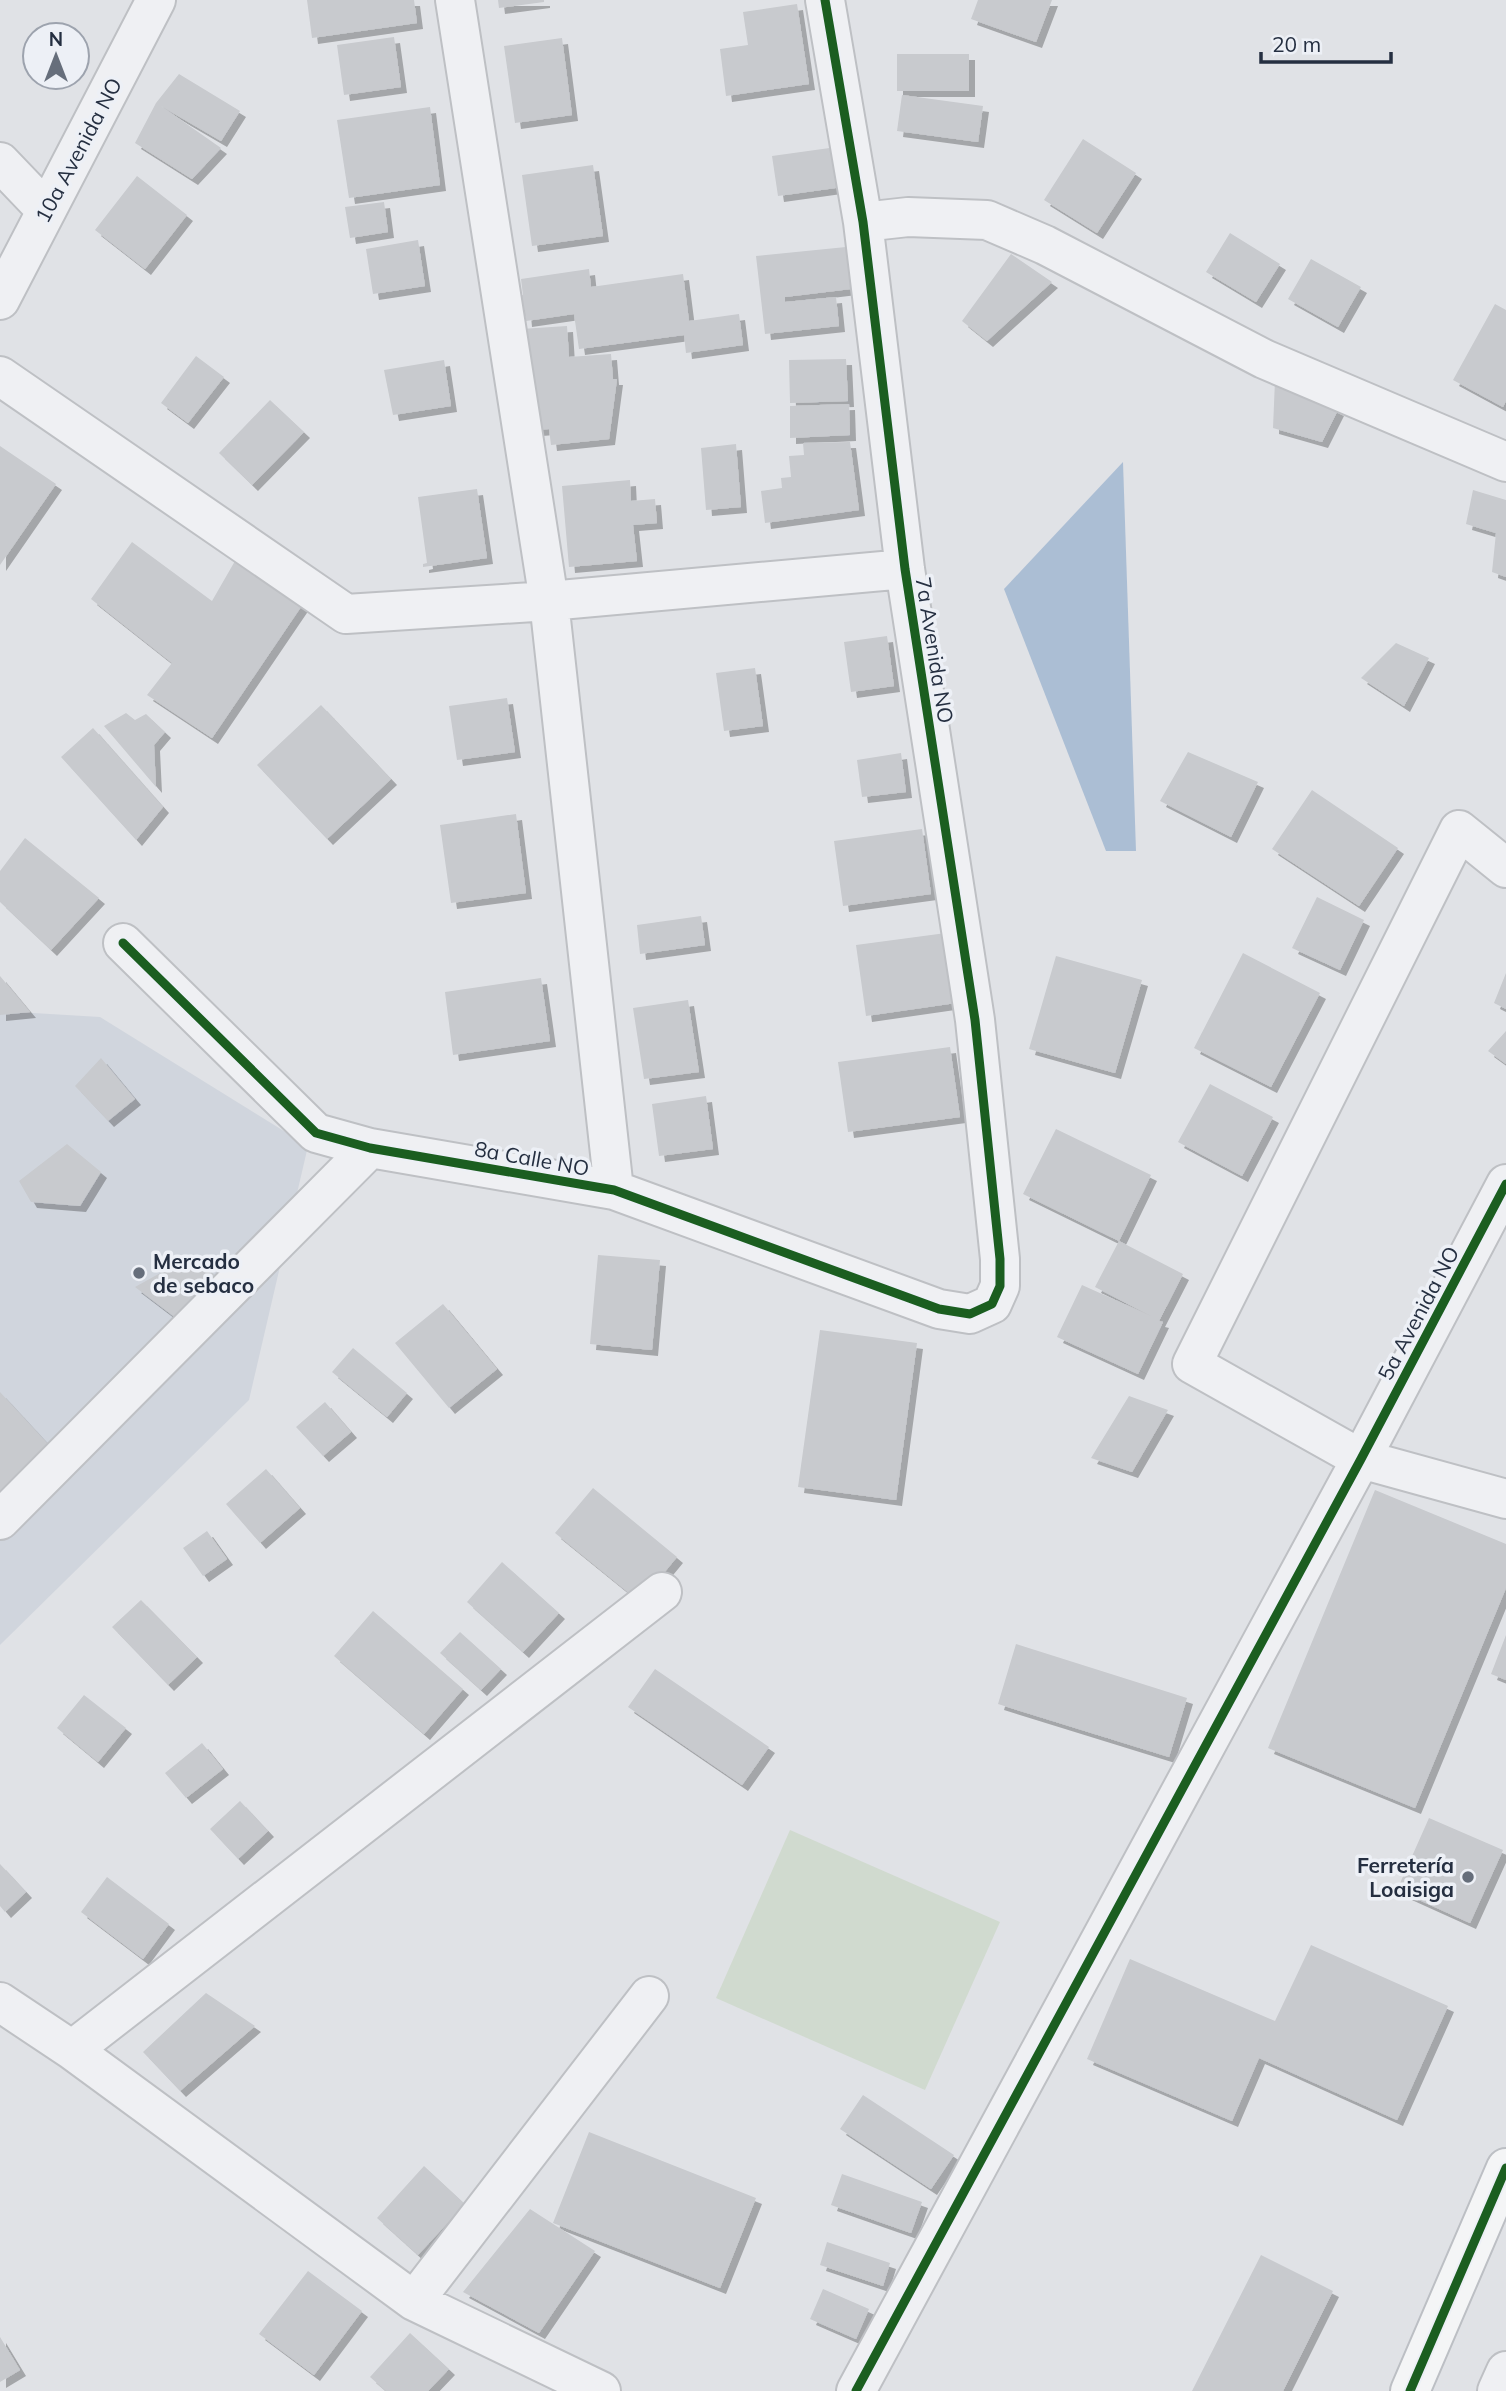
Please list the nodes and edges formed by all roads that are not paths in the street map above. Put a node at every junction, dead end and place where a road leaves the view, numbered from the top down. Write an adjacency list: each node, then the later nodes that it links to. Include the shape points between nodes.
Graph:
1 (156, 0): 5 (street, 10a Avenida NO)
2 (455, 0): 11 (street)
3 (825, 0): 6 (street, 7a Avenida NO)
4 (0, 162): 5 (street)
5 (46, 210): 7 (street, 10a Avenida NO)
6 (863, 222): 9 (street, via 908,217 988,220 1045,244 1264,359); 10 (street, 7a Avenida NO)
7 (0, 299)
8 (0, 376): 11 (street, via 346,614)
9 (1506, 462)
10 (905, 569): 11 (street); 17 (street, 7a Avenida NO, via 975,1020 1000,1259 1000,1286)
11 (549, 601): 16 (street)
12 (1506, 868): 18 (street, via 1459,830 1192,1364)
13 (123, 943): 14 (street, 8a Calle NO, via 316,1133)
14 (370, 1148): 16 (street, 8a Calle NO); 20 (street)
15 (1506, 1184): 18 (street, 5a Avenida NO)
16 (614, 1190): 17 (street, 8a Calle NO, via 939,1309 970,1314)
17 (992, 1304)
18 (1361, 1459): 19 (street); 30 (street, 5a Avenida NO)
19 (1506, 1499)
20 (0, 1520)
21 (662, 1592): 24 (street)
22 (649, 1996): 27 (street)
23 (0, 2002): 24 (street)
24 (72, 2050): 27 (street)
25 (1506, 2168): 26 (main road)
26 (1495, 2221): 31 (main road)
27 (414, 2301): 29 (street)
28 (1506, 2371): 32 (street)
29 (601, 2391)
30 (856, 2391)
31 (1410, 2391)
32 (1497, 2391)

